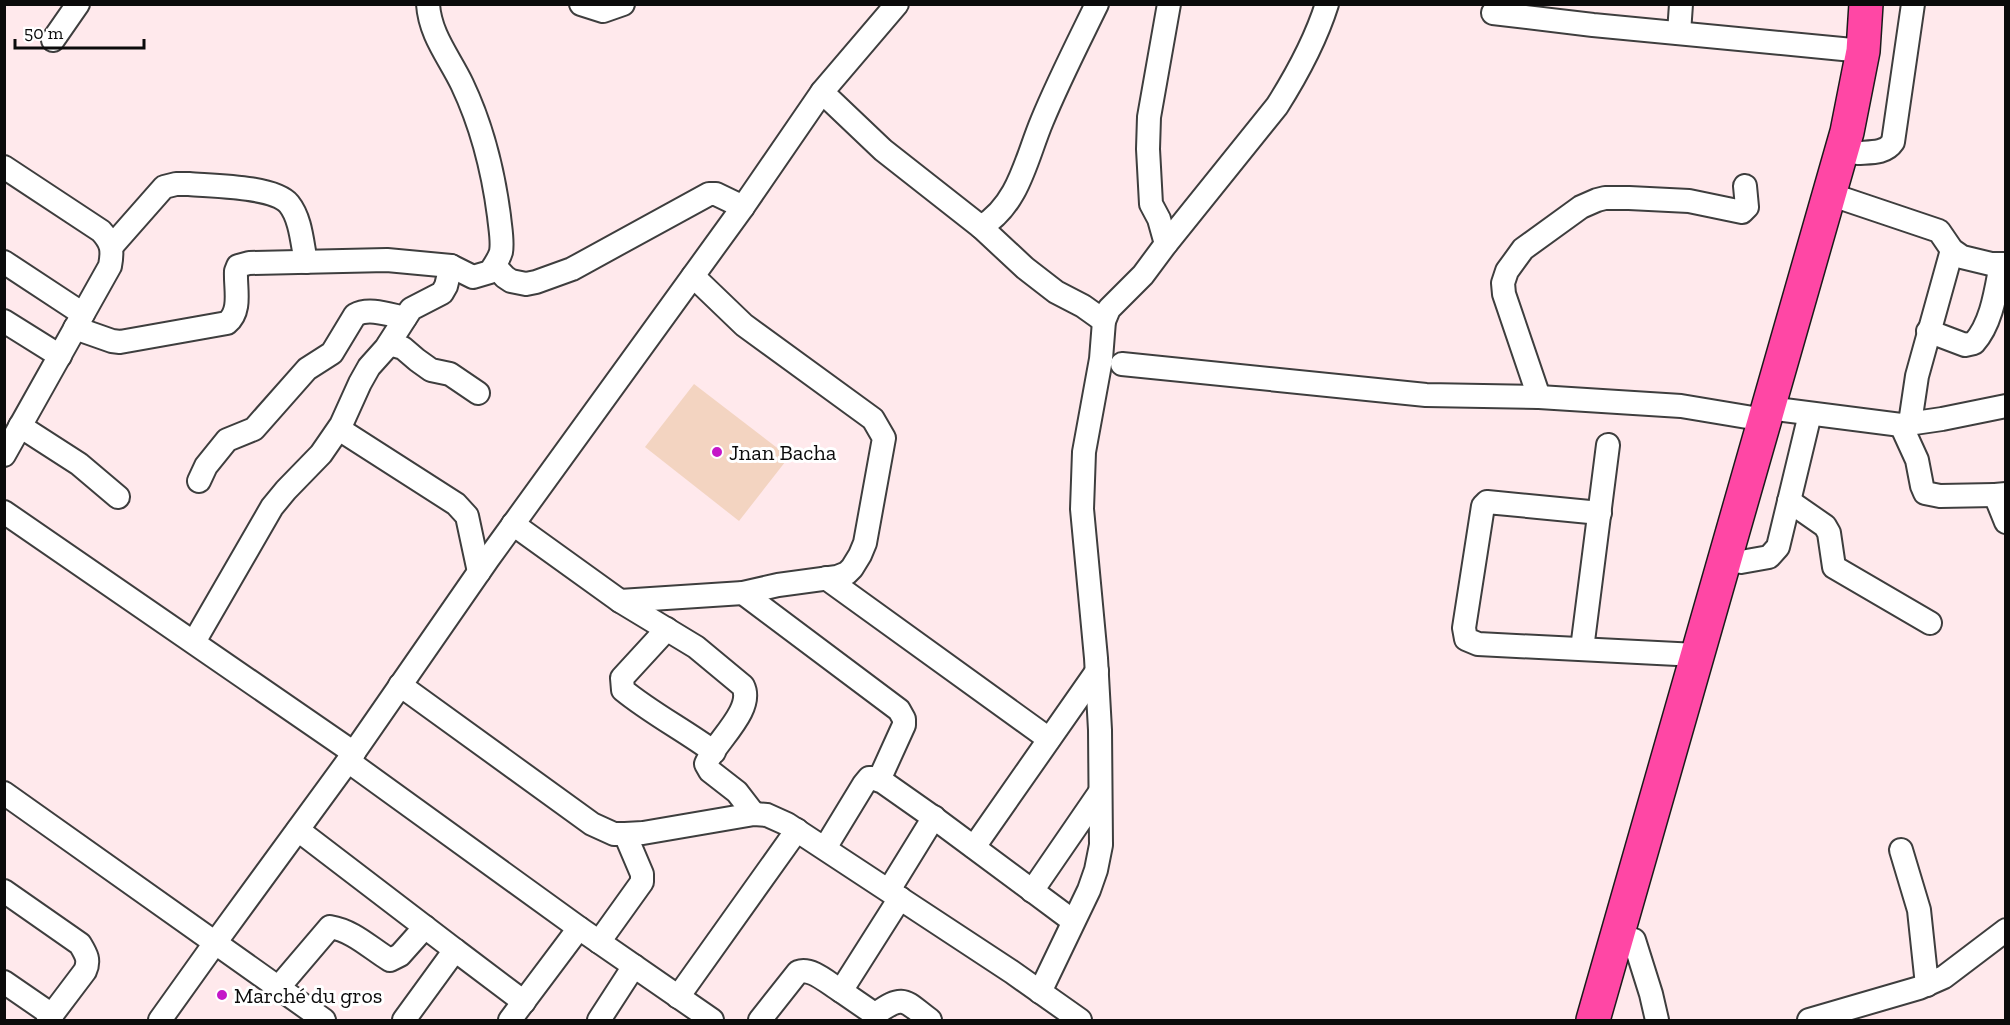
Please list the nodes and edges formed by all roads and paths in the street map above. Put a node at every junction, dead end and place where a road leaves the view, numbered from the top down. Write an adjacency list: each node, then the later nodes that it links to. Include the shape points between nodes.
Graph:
1 (78, 4): 17 (street)
2 (428, 4): 34 (street, via 439,44 470,100 489,158 500,229 501,251)
3 (581, 4): 4 (street, via 603,11)
4 (623, 4)
5 (897, 4): 20 (street)
6 (1097, 4): 26 (street, via 1012,195)
7 (1169, 4): 27 (street, via 1149,117 1148,149 1151,204 1160,219)
8 (1327, 4): 18 (street)
9 (1340, 4): 18 (street)
10 (1682, 4): 16 (street)
11 (1866, 4): 19 (highway)
12 (1882, 4): 21 (highway, via 1878,51)
13 (1913, 4): 21 (street, via 1893,142 1881,152)
14 (1493, 13): 15 (street)
15 (1594, 15): 16 (street)
16 (1679, 33): 19 (street)
17 (53, 40)
18 (1310, 45): 27 (street, via 1287,91)
19 (1863, 51): 47 (highway)
20 (822, 92): 25 (street); 26 (street, via 883,150)
21 (1857, 153): 24 (highway)
22 (7, 174): 28 (street, via 101,231)
23 (1745, 186): 45 (street, via 1747,207 1742,212 1679,200 1597,200 1523,249 1507,271 1503,294)
24 (1844, 199): 29 (street, via 1939,231); 47 (highway)
25 (743, 207): 34 (street, via 709,194 572,269 536,282 512,281); 35 (street)
26 (981, 227): 39 (street, via 1039,279)
27 (1166, 244): 39 (street, via 1143,275 1109,309)
28 (112, 246): 31 (street, via 164,187 189,184 265,191 278,196 288,203 299,225); 38 (street, via 110,266)
29 (1952, 250): 32 (street, via 1962,257); 40 (street)
30 (4, 262): 38 (street)
31 (306, 262): 33 (street, via 387,260); 38 (street, via 238,266 235,312 221,324 120,342 111,341)
32 (2003, 264): 40 (street, via 1987,321 1974,343 1965,345)
33 (451, 266): 34 (street, via 473,277 490,272); 36 (street, via 442,292 411,309)
34 (495, 266)
35 (693, 276): 59 (street); 62 (street, via 744,325 873,419 884,438 865,543 847,573)
36 (405, 318): 41 (street); 52 (street, via 365,311 355,315 332,352 307,369 254,429 227,440)
37 (4, 321): 42 (street)
38 (79, 321): 42 (street)
39 (1104, 321): 70 (street, via 1084,452 1082,509)
40 (1928, 331): 48 (street)
41 (389, 344): 44 (street, via 403,348 430,370 450,374); 49 (street, via 369,367)
42 (60, 356): 50 (street)
43 (1122, 364): 45 (street, via 1426,395)
44 (478, 393)
45 (1539, 397): 47 (street)
46 (2006, 406): 48 (street)
47 (1786, 415): 48 (street); 55 (street); 60 (highway); 69 (highway)
48 (1905, 424): 53 (street, via 1925,493)
49 (339, 429): 61 (street, via 456,504 467,516); 67 (street, via 272,507)
50 (10, 442): 54 (street, via 80,464)
51 (1608, 445): 57 (street)
52 (199, 481)
53 (2000, 494): 58 (street)
54 (118, 497)
55 (1789, 501): 60 (street, via 1778,547 1769,557); 65 (street, via 1830,533 1834,567)
56 (4, 512): 67 (street)
57 (1600, 513): 68 (street); 68 (street, via 1487,502 1483,506 1464,628 1467,639 1478,644)
58 (2006, 522)
59 (513, 524): 61 (street); 64 (street)
60 (1741, 562): 93 (highway)
61 (479, 572): 71 (street)
62 (826, 579): 63 (street); 72 (street)
63 (743, 593): 64 (street); 75 (street, via 899,710 904,725)
64 (620, 601): 66 (street)
65 (1930, 623)
66 (667, 629): 73 (street, via 696,646 746,691 737,718); 73 (street, via 622,678 623,690)
67 (194, 642): 74 (street)
68 (1582, 649): 69 (street)
69 (1697, 655): 115 (highway)
70 (1097, 671): 72 (street); 76 (street)
71 (400, 685): 74 (street); 82 (street, via 592,824 614,834)
72 (1049, 739): 83 (street)
73 (714, 752): 78 (street, via 708,768)
74 (351, 757): 80 (street); 91 (street)
75 (879, 780): 79 (street); 84 (street, via 869,778 864,784)
76 (1100, 792): 87 (street); 89 (street, via 1101,845 1096,870)
77 (4, 793): 95 (street)
78 (754, 814): 81 (street, via 767,815); 82 (street)
79 (934, 817): 83 (street); 88 (street)
80 (298, 830): 90 (street); 95 (street)
81 (797, 830): 84 (street); 103 (street)
82 (625, 834): 94 (street, via 642,882)
83 (974, 847): 87 (street)
84 (825, 848): 88 (street)
85 (1901, 850): 99 (street, via 1919,910)
86 (4, 891): 105 (street, via 80,944 87,955 85,971)
87 (1032, 891): 89 (street)
88 (895, 894): 101 (street); 102 (street)
89 (1073, 921): 102 (street)
90 (425, 927): 96 (street); 100 (street, via 400,955 390,960 358,937 330,927)
91 (579, 928): 94 (street); 104 (street)
92 (2006, 930): 99 (street, via 1944,977)
93 (1634, 940): 116 (highway); 117 (street)
94 (599, 942): 97 (street)
95 (214, 943): 100 (street); 106 (street)
96 (454, 950): 104 (street); 108 (street)
97 (634, 966): 103 (street); 110 (street)
98 (4, 982): 105 (street)
99 (1927, 985): 118 (street)
100 (278, 988): 107 (street)
101 (841, 991): 112 (street, via 802,970); 113 (street, via 873,1013 900,1001)
102 (1040, 992): 114 (street)
103 (678, 997): 111 (street)
104 (524, 1002): 109 (street)
105 (50, 1018)
106 (160, 1020)
107 (324, 1020)
108 (404, 1020)
109 (510, 1020)
110 (599, 1020)
111 (712, 1020)
112 (760, 1020)
113 (930, 1020)
114 (1080, 1020)
115 (1593, 1020)
116 (1611, 1020)
117 (1657, 1020)
118 (1809, 1020)

